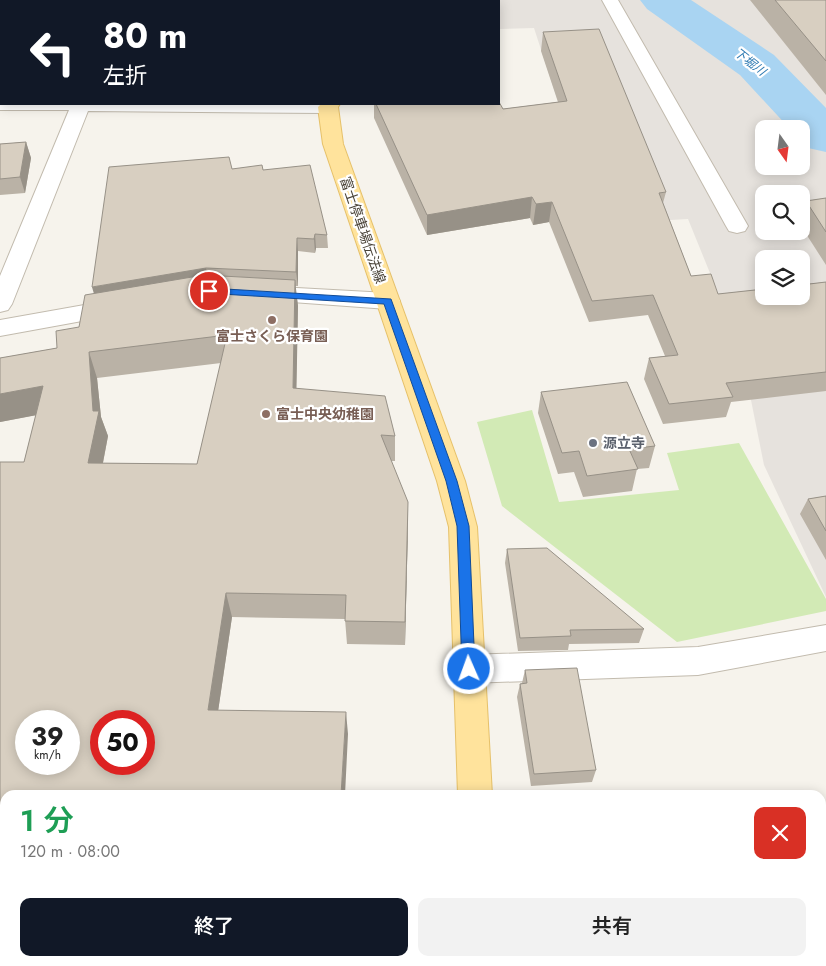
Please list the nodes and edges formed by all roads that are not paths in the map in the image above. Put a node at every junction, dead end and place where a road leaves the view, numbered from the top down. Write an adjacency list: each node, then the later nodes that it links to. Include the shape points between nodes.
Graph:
1 (610, 0): 4 (street)
2 (81, 105): 7 (street)
3 (329, 105): 6 (main road, 富士停車場伝法線, via 333,144)
4 (737, 226)
5 (239, 292): 6 (street)
6 (388, 301): 11 (main road, 富士停車場伝法線, via 451,481 463,526)
7 (0, 304)
8 (136, 304): 9 (street)
9 (0, 328)
10 (826, 638): 11 (street, via 698,661)
11 (469, 669): 12 (main road, 富士停車場伝法線)
12 (475, 790)

